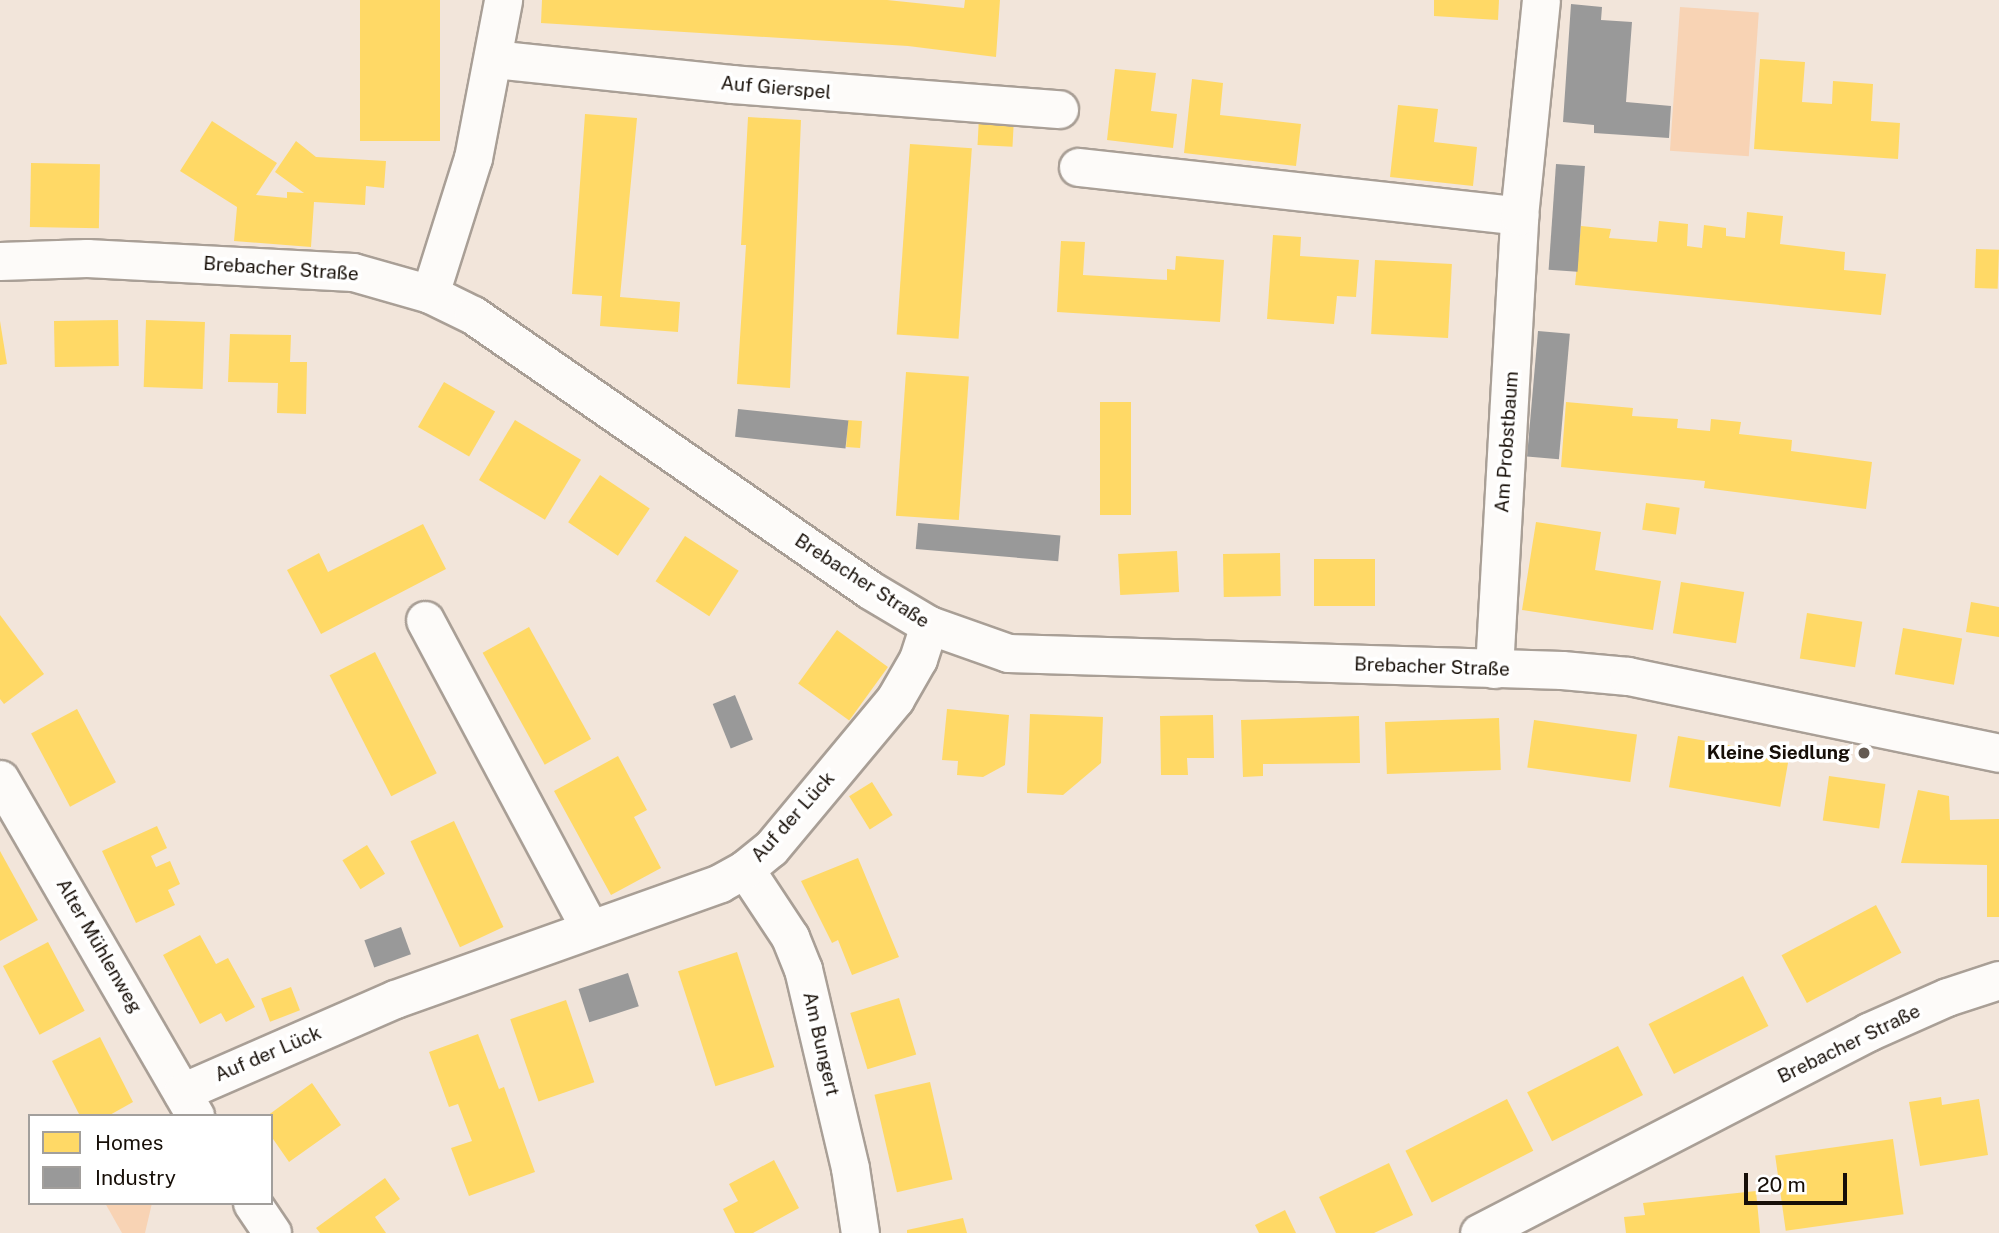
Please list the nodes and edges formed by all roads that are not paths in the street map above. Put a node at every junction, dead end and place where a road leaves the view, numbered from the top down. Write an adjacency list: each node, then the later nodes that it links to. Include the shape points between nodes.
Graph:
1 (503, 0): 3 (street)
2 (1541, 0): 6 (street, Am Probstbaum)
3 (494, 59): 4 (street, Auf Gierspel, via 814,91); 8 (street, via 473,158)
4 (1059, 109)
5 (1079, 167): 6 (street)
6 (1519, 216): 11 (street, Am Probstbaum)
7 (0, 261): 8 (street, Brebacher Straße, via 87,258 353,272)
8 (430, 293): 10 (street, Brebacher Straße, via 473,314 870,590)
9 (425, 620): 15 (street)
10 (929, 625): 11 (street, Brebacher Straße, via 1019,654); 14 (street, Auf der Lück, via 918,659 895,699 771,848)
11 (1493, 669): 12 (street, Brebacher Straße, via 1628,676)
12 (1999, 753)
13 (0, 779): 17 (street, Alter Mühlenweg)
14 (745, 869): 15 (street, Auf der Lück, via 720,883); 20 (street, Am Bungert, via 790,937 803,969 850,1168)
15 (589, 927): 17 (street, Auf der Lück, via 395,999)
16 (1999, 980): 21 (street, Brebacher Straße, via 1868,1032)
17 (188, 1104)
18 (253, 1205): 19 (street)
19 (272, 1233)
20 (860, 1233)
21 (1479, 1233)

